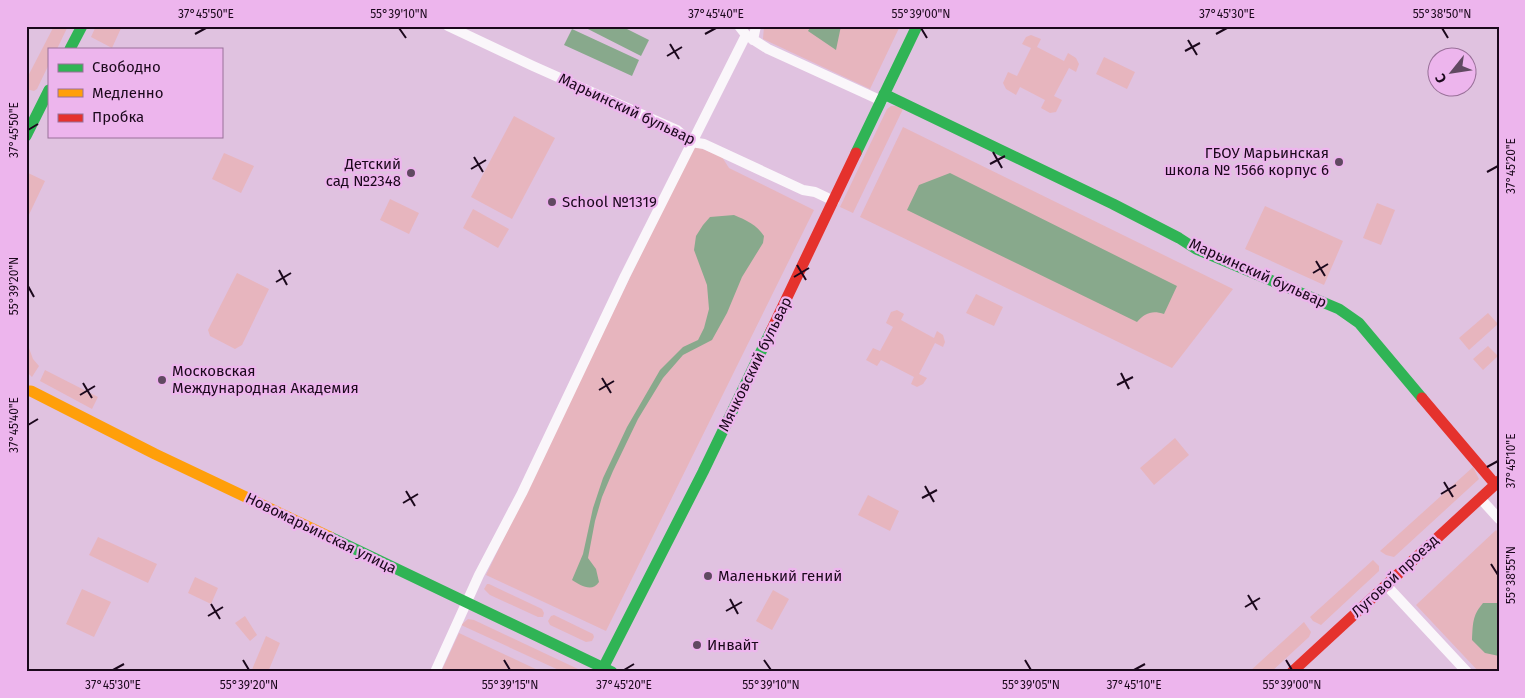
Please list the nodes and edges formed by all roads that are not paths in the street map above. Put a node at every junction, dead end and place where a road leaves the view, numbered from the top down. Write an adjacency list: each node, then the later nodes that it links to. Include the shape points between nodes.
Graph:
1 (82, 26): 7 (street)
2 (448, 26): 11 (street, Марьинский бульвар, via 677,130)
3 (739, 26): 6 (street, Марьинский бульвар)
4 (756, 26): 6 (street)
5 (917, 26): 9 (street, Мячковский бульвар)
6 (750, 38): 9 (street, Марьинский бульвар, via 768,49); 11 (street)
7 (71, 48)
8 (48, 92): 10 (street)
9 (883, 98): 12 (street, Мячковский бульвар); 14 (street, Марьинский бульвар, via 1112,204 1196,249 1350,316 1360,323)
10 (26, 136)
11 (691, 142): 12 (street, Марьинский бульвар, via 704,144); 18 (street)
12 (834, 201): 19 (street, Мячковский бульвар)
13 (28, 389): 18 (street, Новомарьинская улица, via 155,454)
14 (1497, 482): 15 (street, Луговой проезд)
15 (1480, 498): 16 (street); 17 (street, Луговой проезд)
16 (1499, 519)
17 (1386, 585): 21 (street, Луговой проезд); 22 (street)
18 (467, 603): 19 (street, Новомарьинская улица); 20 (street)
19 (605, 670)
20 (436, 672)
21 (1292, 672)
22 (1466, 672)

